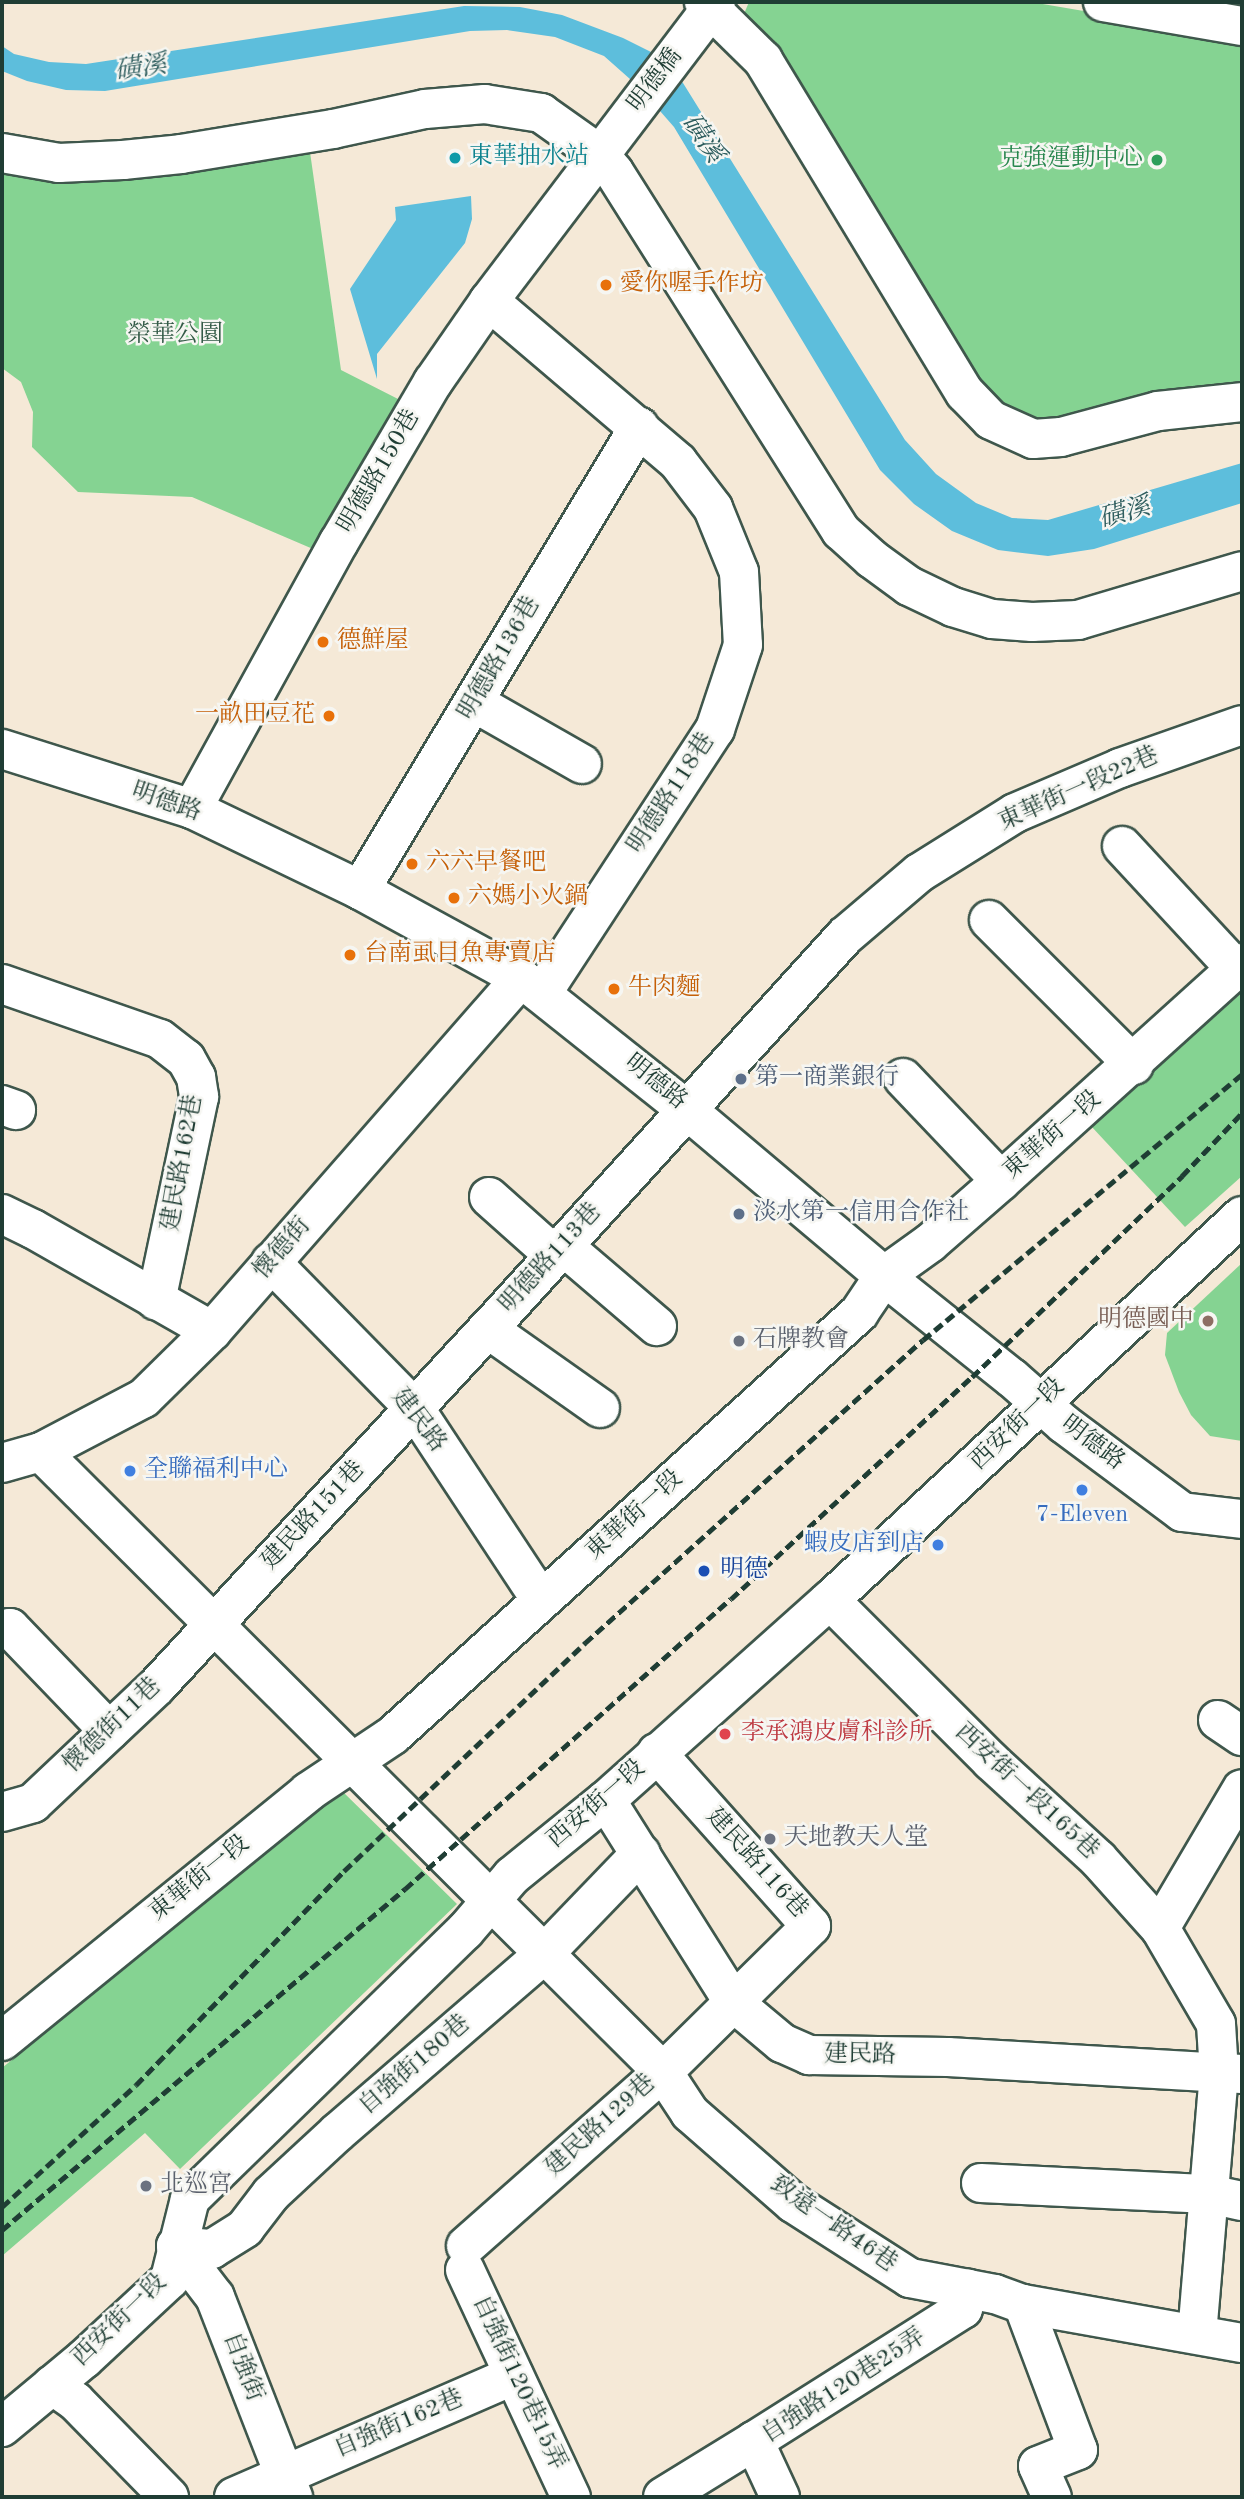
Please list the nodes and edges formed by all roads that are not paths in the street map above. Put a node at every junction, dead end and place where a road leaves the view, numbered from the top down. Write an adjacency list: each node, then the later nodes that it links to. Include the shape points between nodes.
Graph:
1 (1103, 2): 3 (street)
2 (711, 4): 5 (street, 明德橋); 7 (street, via 762,60 965,393 991,421 1033,439 1047,438 1158,411)
3 (1242, 26)
4 (2, 153): 5 (street, via 72,164 170,156 425,109 485,104 541,114)
5 (599, 154): 6 (street, 明德路150巷); 9 (street, via 841,531 909,586 992,619 1067,621)
6 (489, 301): 8 (street, 明德路118巷); 14 (street, 明德路150巷, via 401,434)
7 (1242, 402)
8 (639, 427): 10 (street, 明德路136巷); 20 (street, 明德路118巷, via 678,462 713,508 739,572 743,645 715,729)
9 (1242, 571)
10 (475, 703): 13 (street); 16 (street, 明德路136巷)
11 (1242, 725): 23 (street, 東華街一段22巷, via 1120,768 1015,813 919,873 845,936)
12 (2, 749): 14 (street, 明德路)
13 (582, 764)
14 (192, 809): 16 (street, 明德路)
15 (1122, 846): 18 (street)
16 (360, 890): 20 (street, 明德路)
17 (989, 920): 21 (street)
18 (1239, 966): 21 (street, 東華街一段)
19 (2, 984): 31 (street, 建民路162巷, via 160,1039 186,1059 196,1077 198,1097)
20 (532, 985): 23 (street, 明德路); 29 (street, 懷德街)
21 (1134, 1065): 24 (street, 東華街一段)
22 (903, 1078): 24 (street)
23 (687, 1110): 28 (street, 明德路113巷); 30 (street, 明德路)
24 (1002, 1181): 30 (street, 東華街一段)
25 (489, 1197): 28 (street)
26 (2, 1214): 31 (street)
27 (1242, 1216): 35 (street, 西安街一段)
28 (557, 1250): 32 (street); 33 (street, 明德路113巷)
29 (271, 1262): 34 (street, 懷德街); 37 (street, 建民路)
30 (884, 1276): 35 (street, 明德路); 41 (street, 東華街一段, via 859,1313)
31 (156, 1301): 34 (street)
32 (657, 1326)
33 (488, 1329): 36 (street); 37 (street, 明德路113巷)
34 (212, 1331): 38 (street, 懷德街, via 144,1398)
35 (1041, 1405): 40 (street, 明德路, via 1182,1512); 42 (street, 西安街一段)
36 (600, 1408)
37 (415, 1409): 41 (street, 建民路); 43 (street, 建民路151巷)
38 (41, 1452): 39 (street, 懷德街); 43 (street, 致遠一路46巷)
39 (2, 1462)
40 (1242, 1519)
41 (541, 1600): 47 (street, 東華街一段, via 393,1735)
42 (830, 1600): 46 (street, 西安街一段); 53 (street, 西安街一段165巷, via 1098,1860)
43 (214, 1623): 45 (street, 懷德街11巷); 47 (street, 致遠一路46巷)
44 (2, 1629): 45 (street, via 10,1628)
45 (109, 1731): 50 (street, 懷德街11巷, via 33,1803)
46 (657, 1753): 49 (street, 西安街一段); 55 (street, 建民路116巷, via 811,1926)
47 (352, 1762): 52 (street, 致遠一路46巷); 56 (street, 東華街一段, via 308,1792)
48 (1242, 1789): 53 (street)
49 (606, 1800): 51 (street, 建民路); 52 (street, 西安街一段, via 512,1876)
50 (6, 1806)
51 (641, 1853): 54 (street, 自強街180巷); 55 (street, 建民路)
52 (489, 1901): 54 (street, 致遠一路46巷); 61 (street, 西安街一段, via 465,1931 190,2199)
53 (1160, 1928): 58 (street, 西安街一段165巷, via 1216,2024)
54 (543, 1955): 57 (street, 致遠一路46巷); 61 (street, 自強街180巷, via 338,2132 271,2194 245,2228 212,2249)
55 (733, 2002): 57 (street, 建民路129巷); 58 (street, 建民路, via 782,2043 809,2054)
56 (2, 2041)
57 (663, 2072): 62 (street, 建民路129巷); 63 (street, 致遠一路46巷, via 690,2112 793,2203 910,2278)
58 (1231, 2073): 60 (street, 西安街一段165巷)
59 (981, 2183): 60 (street)
60 (1226, 2198): 65 (street, 西安街一段165巷)
61 (176, 2246): 68 (street, 西安街一段, via 170,2279); 71 (street, 自強街, via 215,2297)
62 (466, 2258): 67 (street, 自強街120巷15弄)
63 (968, 2289): 64 (street, 致遠一路46巷); 70 (street, 自強路120巷25弄, via 963,2309)
64 (1023, 2304): 65 (street, 致遠一路46巷); 77 (street, via 1078,2450 1038,2466)
65 (1197, 2334): 66 (street, 致遠一路46巷)
66 (1242, 2343)
67 (514, 2375): 71 (street, 自強街162巷); 74 (street, 自強街120巷15弄)
68 (52, 2385): 69 (street, 西安街一段); 72 (street, via 76,2402)
69 (2, 2427)
70 (754, 2441): 75 (street); 76 (street, 自強路120巷25弄)
71 (288, 2486): 73 (street, 自強街162巷)
72 (169, 2497)
73 (234, 2497)
74 (571, 2497)
75 (663, 2497)
76 (780, 2497)
77 (1052, 2497)

